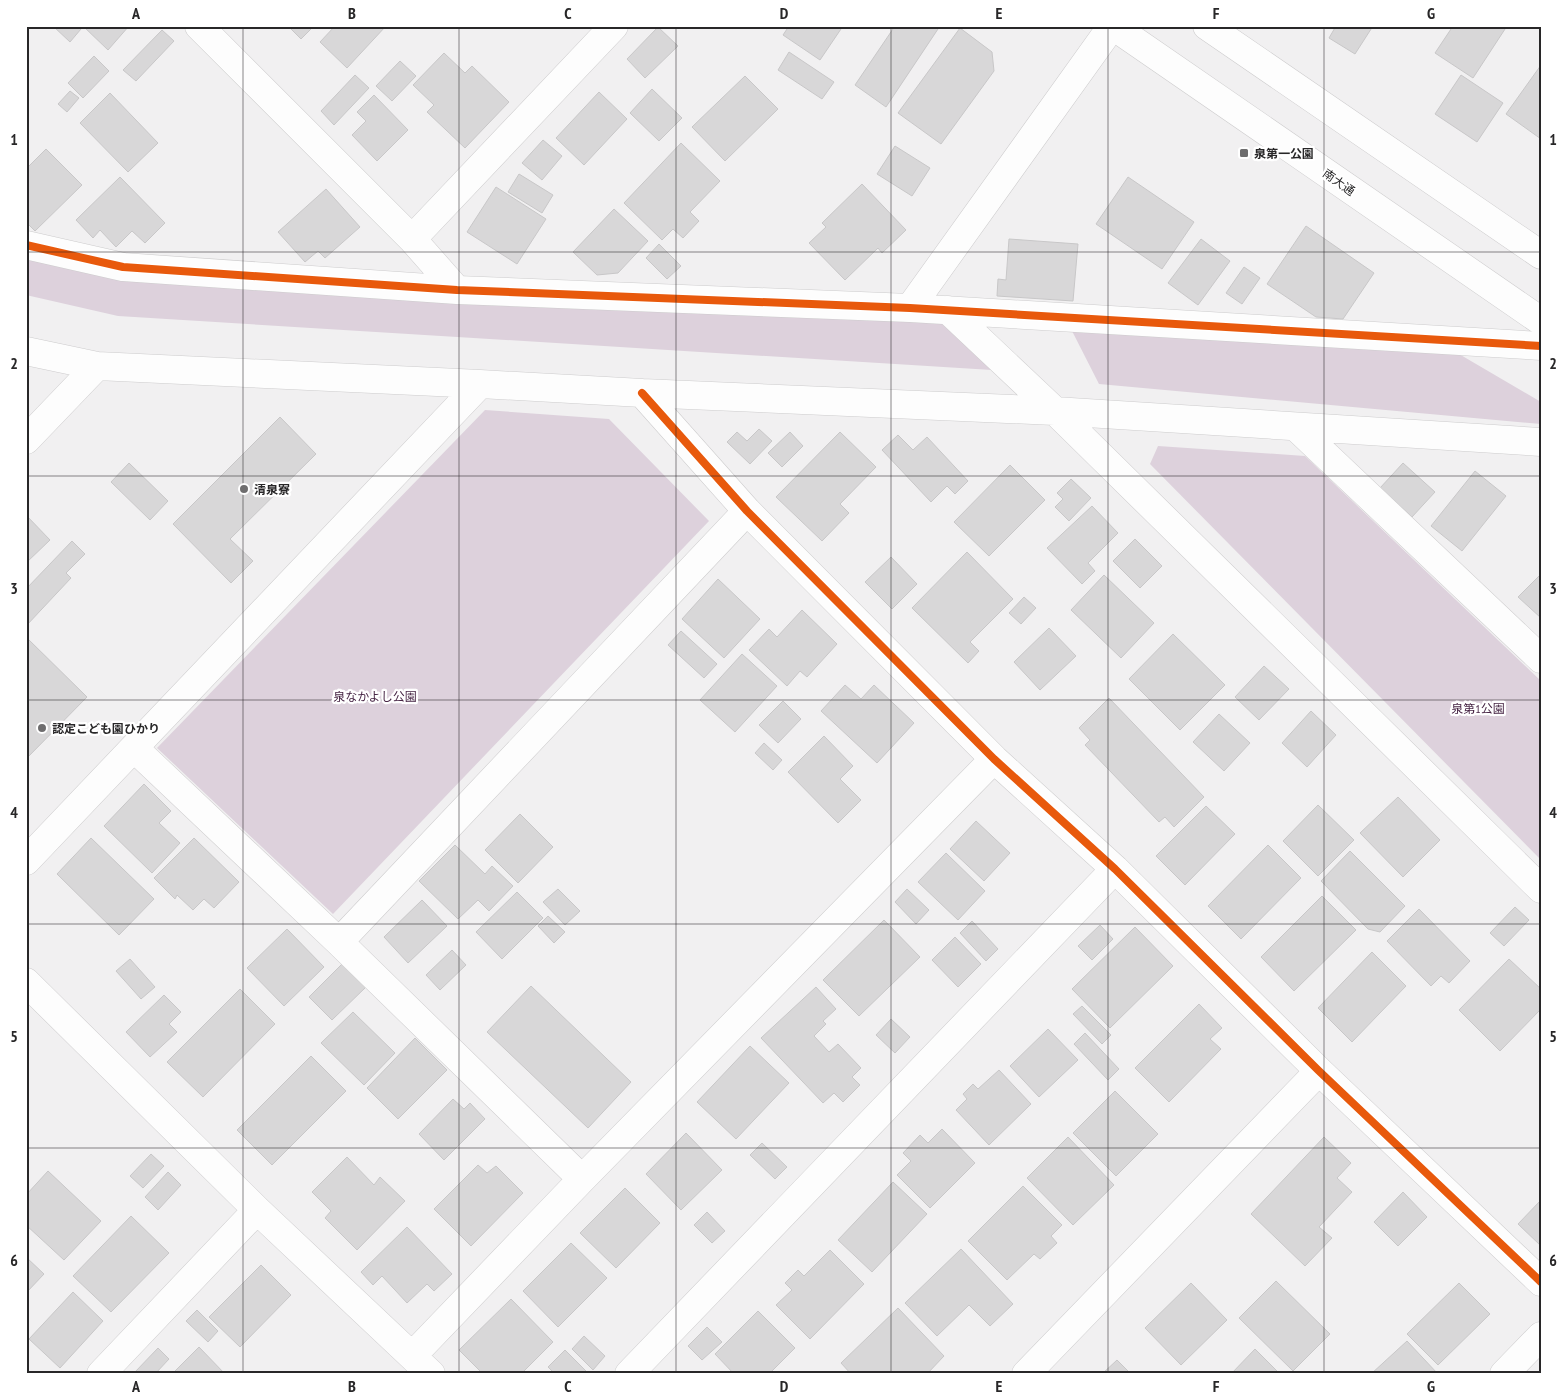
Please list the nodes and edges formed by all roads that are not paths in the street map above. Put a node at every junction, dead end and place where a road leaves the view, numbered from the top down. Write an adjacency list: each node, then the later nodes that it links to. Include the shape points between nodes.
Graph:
1 (199, 26): 5 (street)
2 (614, 26): 5 (street)
3 (1113, 26): 9 (street); 11 (street, 南大通)
4 (1206, 26): 7 (street)
5 (412, 239): 8 (street)
6 (26, 244): 8 (street, via 123,267)
7 (1541, 254)
8 (457, 290): 9 (street)
9 (910, 308): 10 (street)
10 (948, 310): 12 (street); 17 (street)
11 (1541, 321)
12 (1541, 346)
13 (26, 351): 14 (street)
14 (97, 366): 15 (street); 19 (street)
15 (480, 384): 16 (street); 23 (street)
16 (642, 393): 17 (street); 21 (street)
17 (1055, 411): 18 (street); 27 (street)
18 (1296, 427): 20 (street); 22 (street)
19 (26, 440)
20 (1541, 442)
21 (747, 511): 24 (street); 28 (street)
22 (1541, 659)
23 (134, 748): 25 (street); 28 (street)
24 (994, 759): 26 (street); 31 (street)
25 (26, 861)
26 (1115, 869): 30 (street); 37 (street)
27 (1541, 889)
28 (338, 942): 31 (street)
29 (26, 982): 32 (street)
30 (1319, 1071): 33 (street); 38 (street)
31 (582, 1179): 35 (street)
32 (256, 1210): 35 (street); 36 (street)
33 (1541, 1282)
34 (1541, 1336): 39 (street)
35 (422, 1364)
36 (101, 1374)
37 (629, 1374)
38 (1026, 1374)
39 (1504, 1374)

